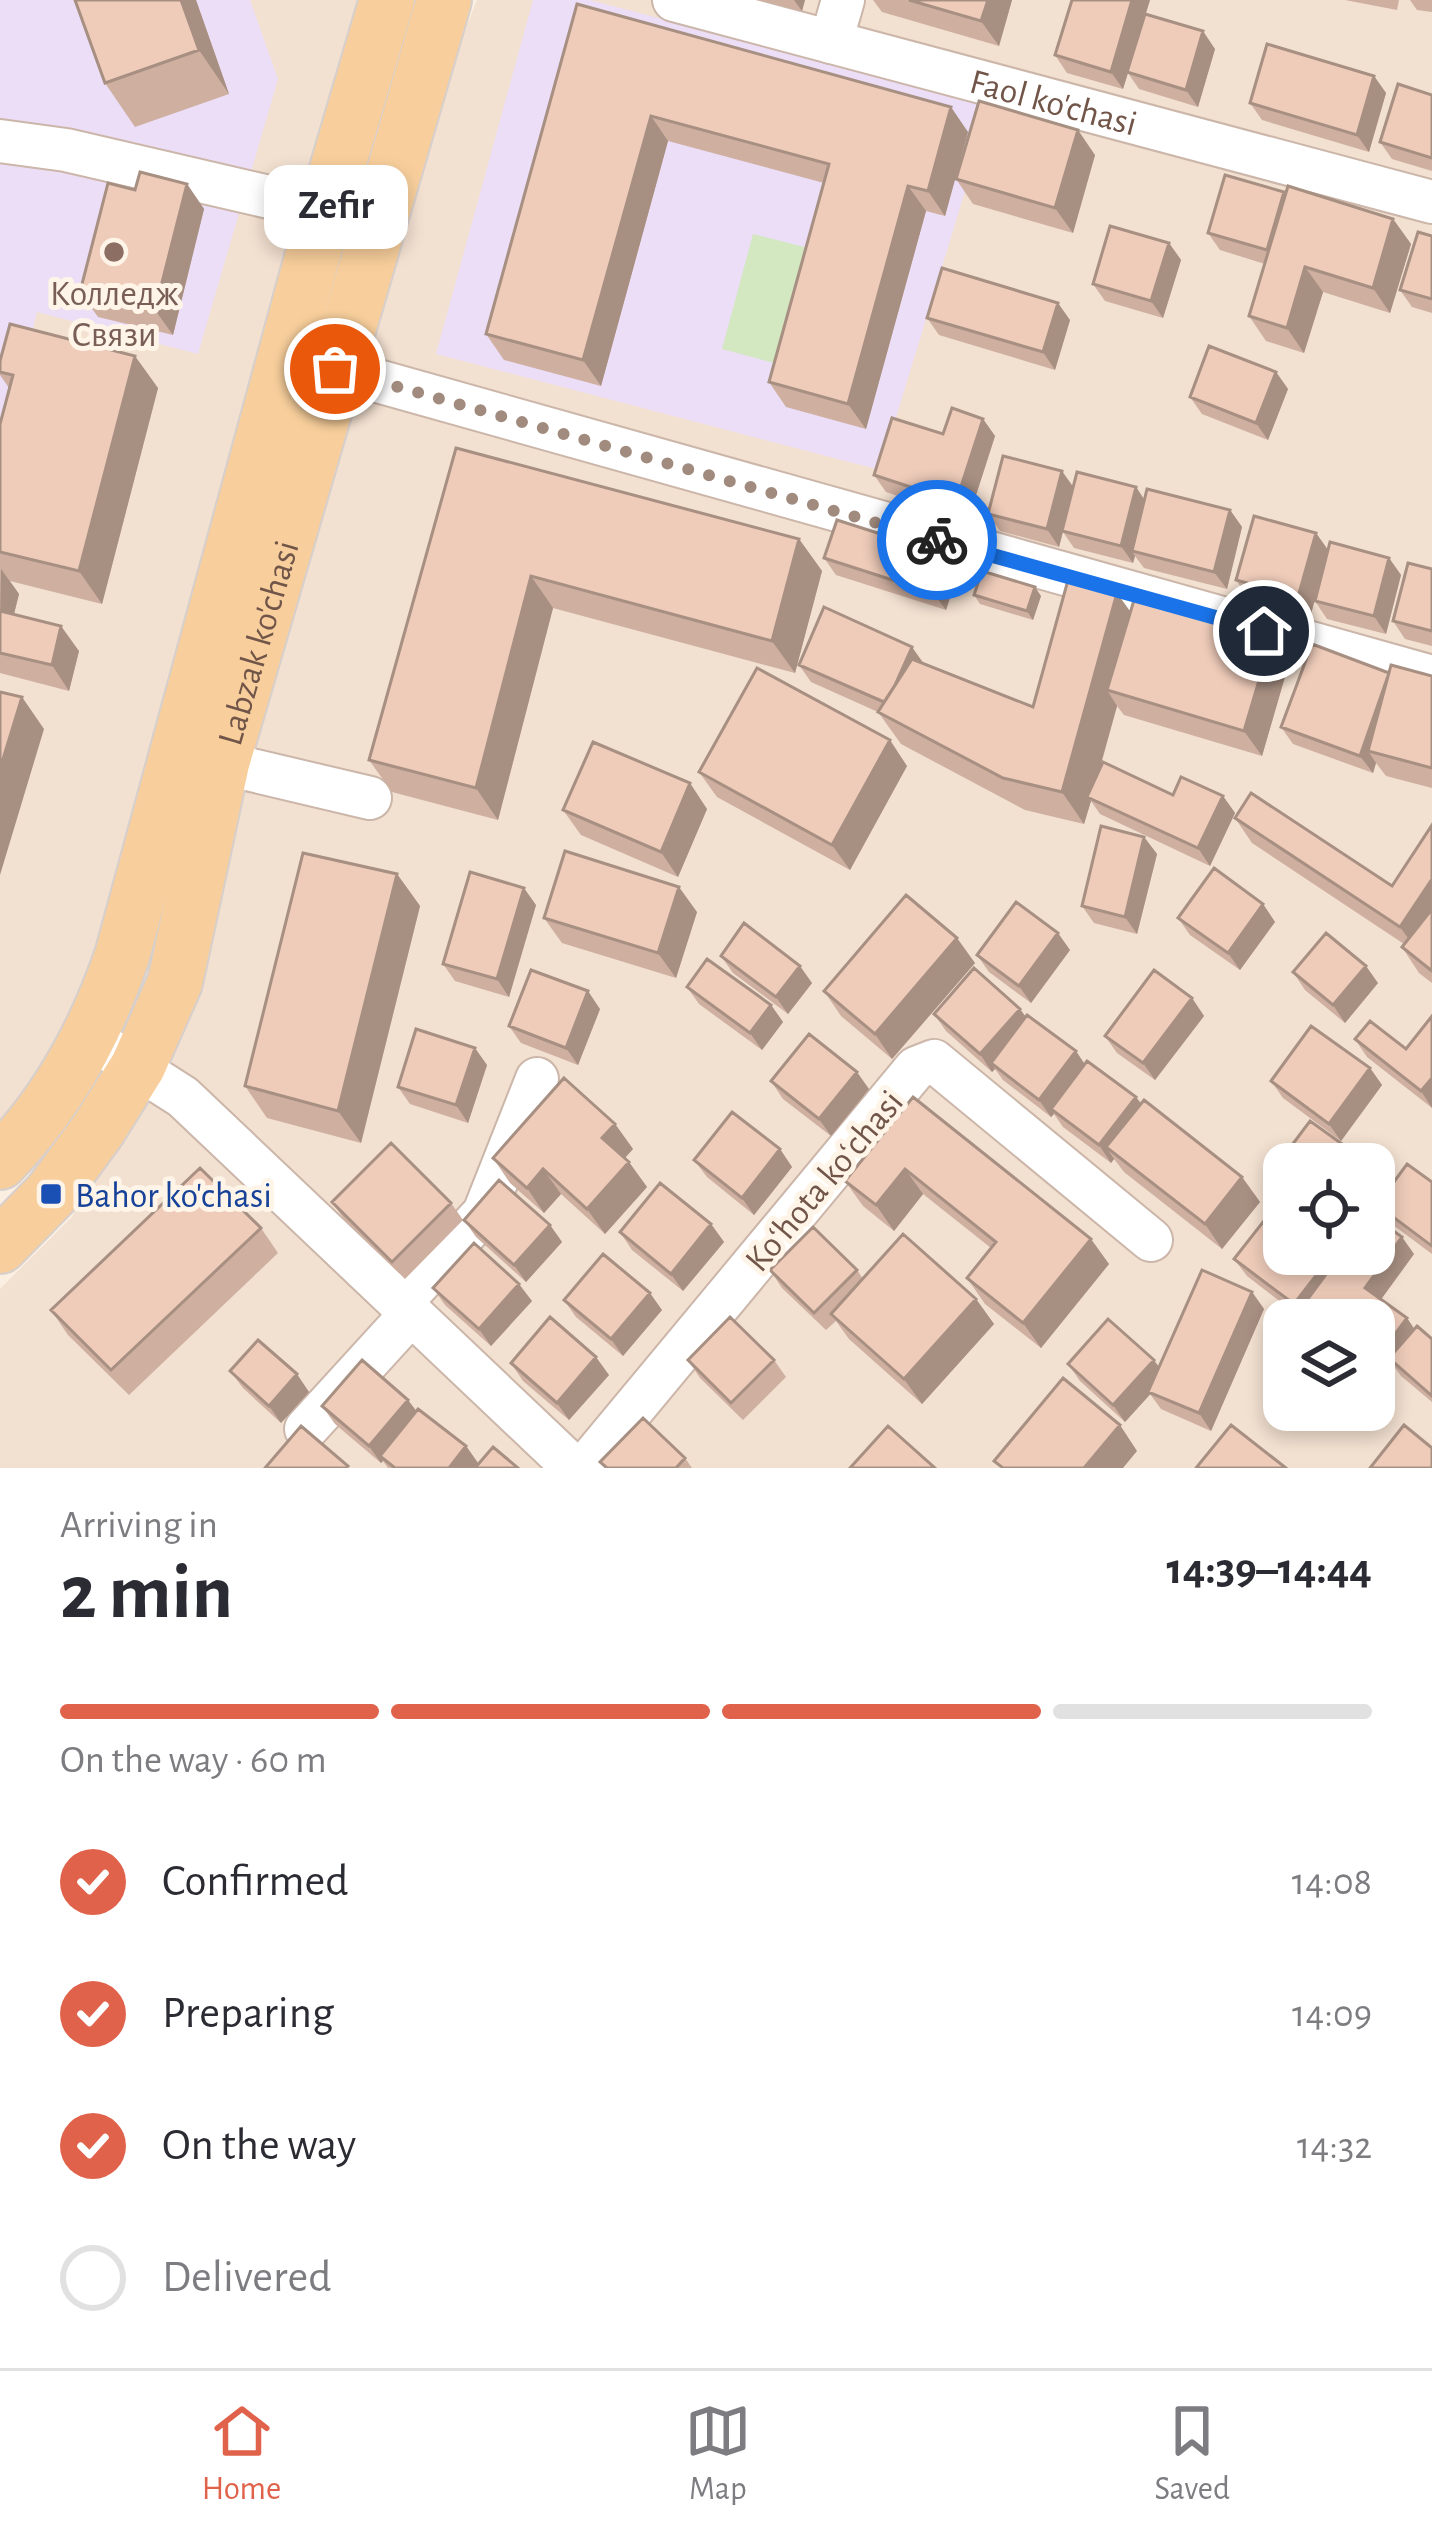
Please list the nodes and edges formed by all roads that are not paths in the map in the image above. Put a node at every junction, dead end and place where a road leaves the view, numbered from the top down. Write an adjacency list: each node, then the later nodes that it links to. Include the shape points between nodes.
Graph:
1 (387, 0): 8 (main road, Labzak ko'chasi)
2 (444, 0): 9 (main road, Labzak ko'chasi)
3 (674, 0): 5 (street, Faol ko'chasi)
4 (843, 0): 5 (street)
5 (831, 42): 7 (street, Faol ko'chasi)
6 (0, 141): 8 (street)
7 (1432, 202)
8 (325, 210): 13 (main road, Labzak ko'chasi, via 132,925)
9 (335, 369): 10 (street); 11 (main road, Labzak ko'chasi)
10 (1432, 677)
11 (222, 763): 12 (street); 14 (main road, Labzak ko'chasi, via 183,956)
12 (370, 798)
13 (89, 1037): 14 (street); 16 (main road, Labzak ko'chasi)
14 (138, 1066): 18 (main road, Labzak ko'chasi, via 75,1164); 19 (street, via 183,1097)
15 (537, 1079): 19 (street, via 484,1213)
16 (0, 1162)
17 (1151, 1240): 22 (street, Koʻhota koʻchasi, via 926,1062)
18 (0, 1246)
19 (405, 1309): 20 (street); 21 (street)
20 (306, 1429)
21 (574, 1468)
22 (584, 1468)

